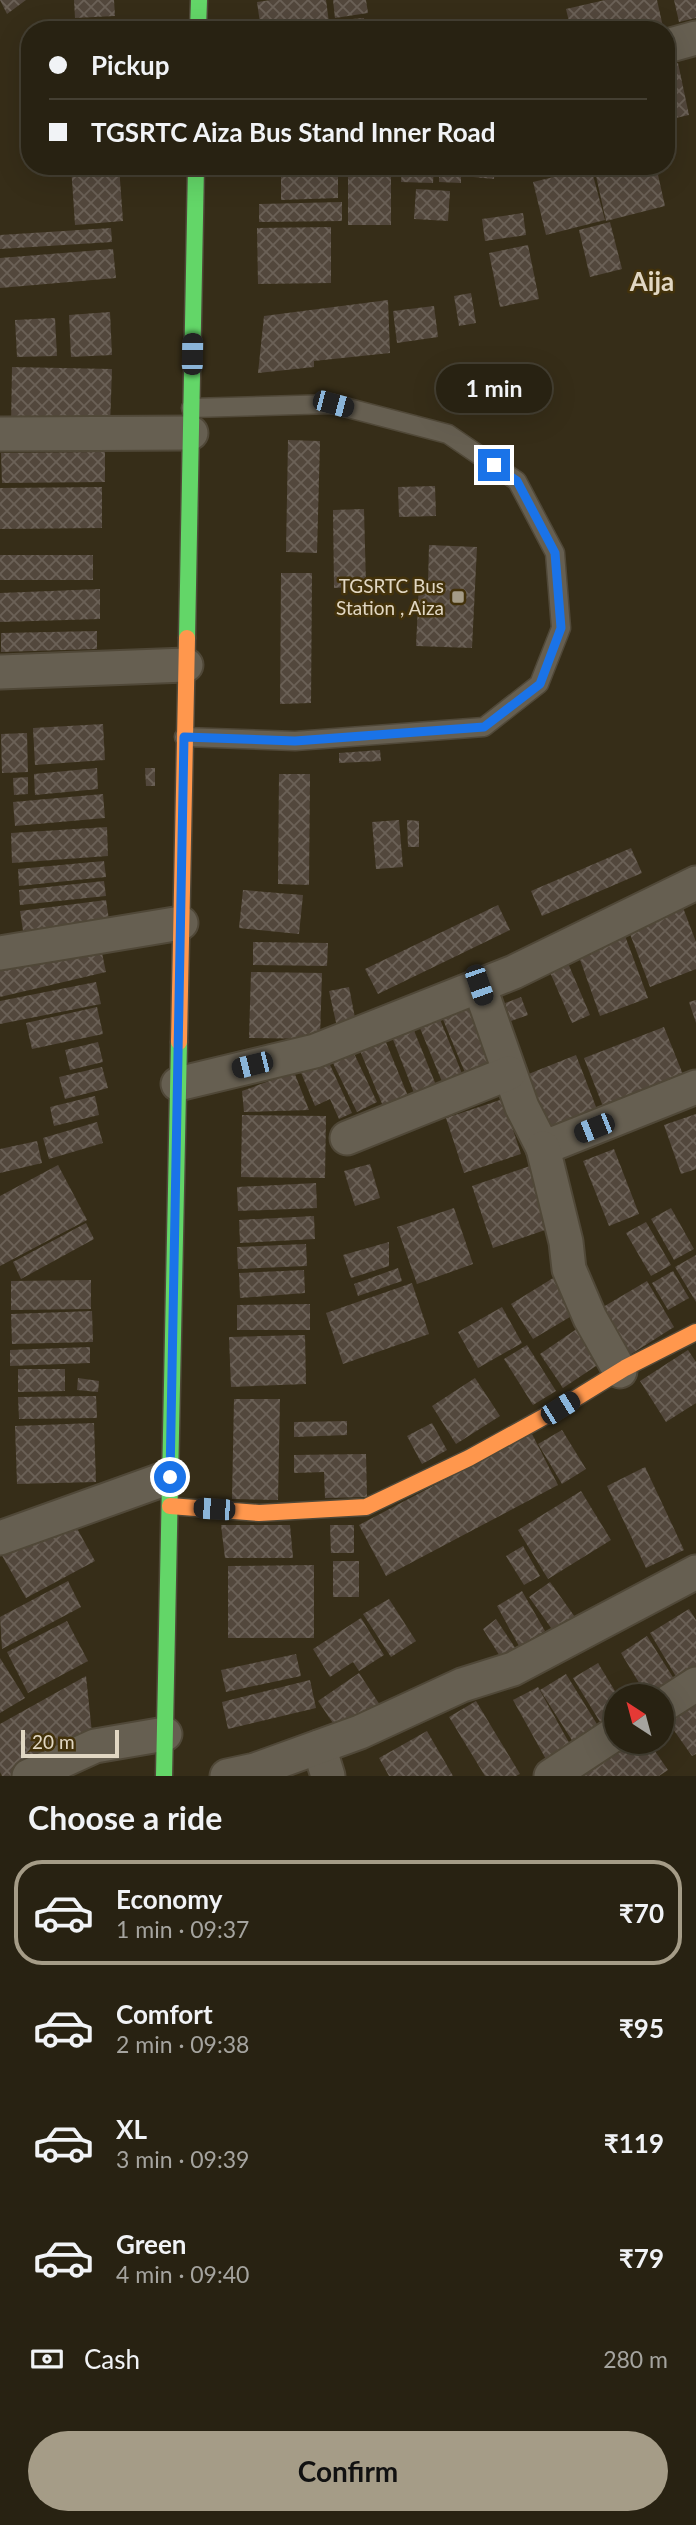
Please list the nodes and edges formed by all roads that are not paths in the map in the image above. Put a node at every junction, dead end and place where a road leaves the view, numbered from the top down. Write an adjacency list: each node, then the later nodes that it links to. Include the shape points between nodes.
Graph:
1 (199, 0): 2 (main road)
2 (198, 21)
3 (696, 38): 4 (street)
4 (675, 44)
5 (196, 175): 6 (main road)
6 (191, 420): 7 (street); 8 (main road); 10 (lane, via 333,404 448,434 517,481 555,553 561,628 540,684 484,727 295,741)
7 (0, 434)
8 (186, 666): 9 (street); 10 (main road)
9 (0, 672)
10 (184, 737): 12 (main road)
11 (696, 883): 14 (street)
12 (181, 923): 13 (street); 16 (main road)
13 (0, 953)
14 (479, 985): 15 (street); 16 (street, via 315,1051)
15 (509, 1073): 18 (street); 19 (street)
16 (178, 1084): 22 (main road)
17 (696, 1087): 19 (street)
18 (347, 1138)
19 (543, 1149): 21 (street, via 569,1269)
20 (696, 1332): 21 (main road)
21 (620, 1371): 22 (main road, via 469,1458 366,1507 259,1513)
22 (170, 1492): 23 (street); 27 (main road)
23 (0, 1538)
24 (696, 1572): 29 (street, via 513,1669 462,1685 360,1732)
25 (696, 1684): 26 (street)
26 (674, 1698)
27 (165, 1734): 30 (street, via 95,1746); 31 (main road)
28 (604, 1741): 33 (street)
29 (323, 1762): 32 (street)
30 (29, 1776)
31 (164, 1776)
32 (227, 1776)
33 (551, 1776)

